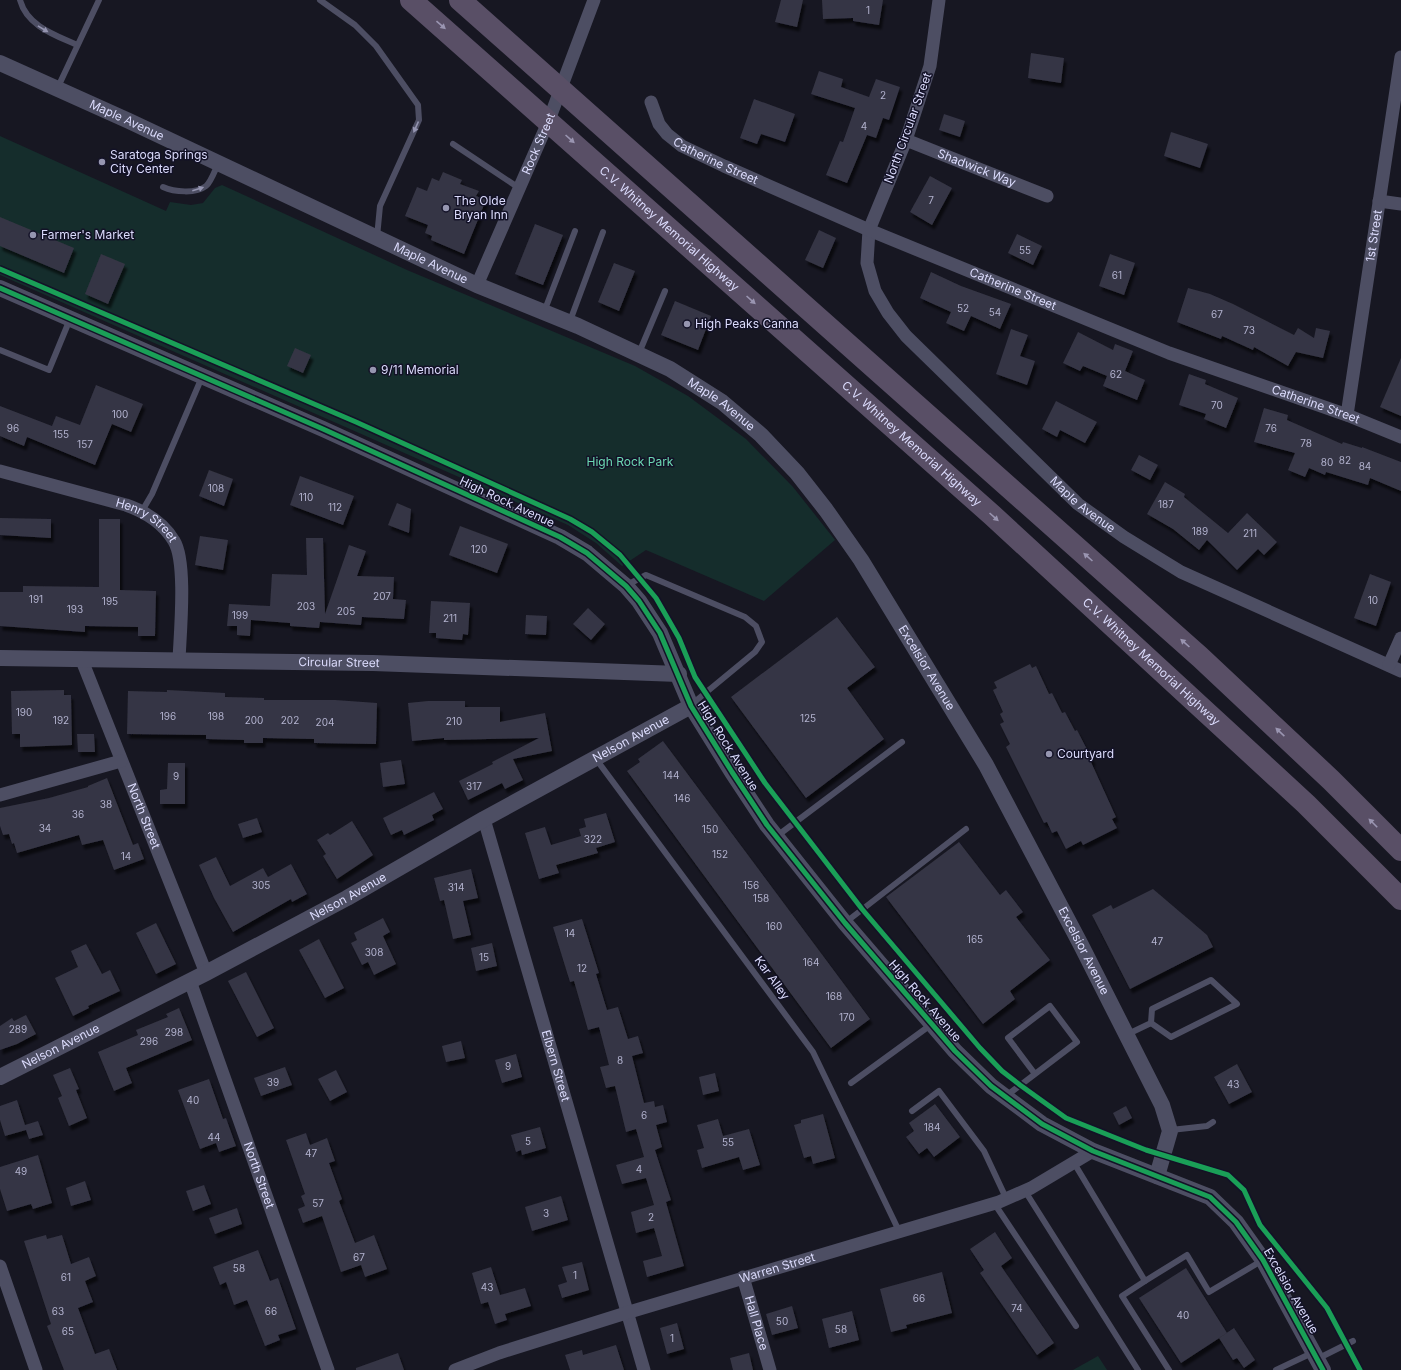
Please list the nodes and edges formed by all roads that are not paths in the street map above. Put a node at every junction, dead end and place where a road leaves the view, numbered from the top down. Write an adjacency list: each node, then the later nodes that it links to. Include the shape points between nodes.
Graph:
1 (20, 0): 8 (lane, one-way to 8, via 26,12 40,28)
2 (99, 0): 8 (lane)
3 (320, 0): 26 (lane, one-way to 26, via 355,25 376,46 418,106 419,120 380,206)
4 (411, 0): 14 (highway, C.V. Whitney Memorial Highway, one-way to 14)
5 (460, 0): 12 (highway)
6 (594, 0): 12 (street, Rock Street)
7 (939, 0): 15 (street, North Circular Street, via 930,66)
8 (77, 46): 11 (lane)
9 (1401, 56): 21 (street, 1st Street)
10 (0, 63): 11 (street, Maple Avenue)
11 (57, 88): 17 (street, Maple Avenue)
12 (561, 89): 14 (street, Rock Street); 56 (highway, one-way to 12, via 1200,656)
13 (652, 102): 23 (street, Catherine Street, via 659,124 682,146)
14 (549, 120): 19 (street, Rock Street); 57 (highway, C.V. Whitney Memorial Highway, one-way to 57, via 992,515 1306,804)
15 (906, 140): 20 (street, Shadwick Way); 23 (street, North Circular Street)
16 (453, 144): 19 (lane)
17 (218, 163): 18 (lane, one-way to 17, via 168,190 194,192 207,186); 26 (street, Maple Avenue)
18 (163, 187)
19 (519, 188): 27 (street, Rock Street)
20 (1048, 196)
21 (1379, 201): 22 (street); 36 (street, 1st Street)
22 (1401, 204)
23 (869, 230): 36 (street, Catherine Street, via 1169,353); 46 (street, Maple Avenue, via 867,263 875,291 888,313 906,336 1078,504 1124,537 1182,572)
24 (575, 231): 30 (lane)
25 (602, 232): 32 (lane)
26 (377, 237): 27 (street, Maple Avenue)
27 (476, 285): 30 (street, Maple Avenue)
28 (0, 288): 31 (street, High Rock Avenue)
29 (665, 291): 34 (lane)
30 (544, 312): 32 (street, Maple Avenue)
31 (70, 319): 33 (lane, via 49,370); 35 (street, High Rock Avenue)
32 (570, 323): 34 (street, Maple Avenue)
33 (0, 350)
34 (639, 355): 39 (street, Maple Avenue, via 670,369 722,402 779,453)
35 (202, 376): 40 (lane, via 152,494); 41 (street, High Rock Avenue, via 323,428 560,537 587,553)
36 (1347, 415): 37 (street, Catherine Street)
37 (1401, 437)
38 (0, 471): 40 (street, Henry Street)
39 (826, 510): 63 (street, Excelsior Avenue, via 861,560 986,765)
40 (142, 511): 45 (street, Henry Street, via 159,522 175,542 182,573)
41 (626, 586): 47 (street, High Rock Avenue, via 660,633); 48 (lane, via 646,575 745,617 756,626 762,642 755,652)
42 (1401, 638): 46 (street)
43 (0, 658): 44 (street, Circular Street)
44 (81, 658): 45 (street, Circular Street); 51 (street, North Street)
45 (179, 660): 47 (street, Circular Street, via 373,663)
46 (1395, 668)
47 (679, 674): 48 (street, High Rock Avenue)
48 (691, 706): 50 (street, Nelson Avenue); 55 (street, High Rock Avenue)
49 (902, 742): 55 (lane)
50 (595, 758): 53 (street, Nelson Avenue); 77 (lane, Kar Alley, via 812,1052)
51 (121, 761): 52 (street); 59 (street, North Street)
52 (0, 795)
53 (484, 819): 59 (street, Nelson Avenue, via 347,898); 82 (street, Elbern Street)
54 (966, 829): 58 (lane)
55 (776, 836): 58 (street, High Rock Avenue)
56 (1401, 850)
57 (1401, 899)
58 (845, 923): 62 (street, High Rock Avenue)
59 (206, 973): 60 (street, Nelson Avenue)
60 (190, 981): 65 (street, Nelson Avenue); 87 (street, North Street)
61 (1151, 1023): 61 (lane, via 1171,1037 1237,1004 1211,980 1152,1009); 63 (lane)
62 (932, 1024): 66 (lane); 67 (street, High Rock Avenue, via 955,1052)
63 (1127, 1035): 70 (street, Excelsior Avenue, via 1162,1105)
64 (1035, 1074): 64 (lane, via 1077,1042 1050,1006 1008,1038); 67 (lane)
65 (0, 1077)
66 (851, 1083)
67 (1005, 1097): 71 (street, High Rock Avenue, via 1042,1124)
68 (912, 1111): 75 (lane, via 939,1091 984,1151)
69 (1213, 1122): 70 (lane, via 1208,1126)
70 (1170, 1131): 73 (street)
71 (1093, 1151): 72 (street, Warren Street); 73 (street, High Rock Avenue)
72 (1074, 1163): 74 (street, Warren Street); 81 (lane)
73 (1158, 1176): 78 (street, Excelsior Avenue, via 1210,1197 1236,1222)
74 (1025, 1191): 75 (street, Warren Street); 91 (lane)
75 (1006, 1198): 76 (street, Warren Street)
76 (994, 1203): 77 (street, Warren Street); 83 (lane)
77 (899, 1231): 80 (street, Warren Street)
78 (1263, 1260): 81 (lane, via 1209,1292 1187,1255); 85 (street, Excelsior Avenue)
79 (0, 1266): 86 (street)
80 (743, 1277): 82 (street, Warren Street); 90 (street, Hall Place)
81 (1145, 1281): 92 (lane, via 1122,1296)
82 (626, 1313): 88 (street, Warren Street, via 499,1353); 89 (street, Elbern Street)
83 (1076, 1326)
84 (1353, 1341): 85 (lane)
85 (1318, 1360): 93 (lane)
86 (36, 1370)
87 (328, 1370)
88 (455, 1370)
89 (644, 1370)
90 (770, 1370)
91 (1138, 1370)
92 (1169, 1370)
93 (1276, 1370)

